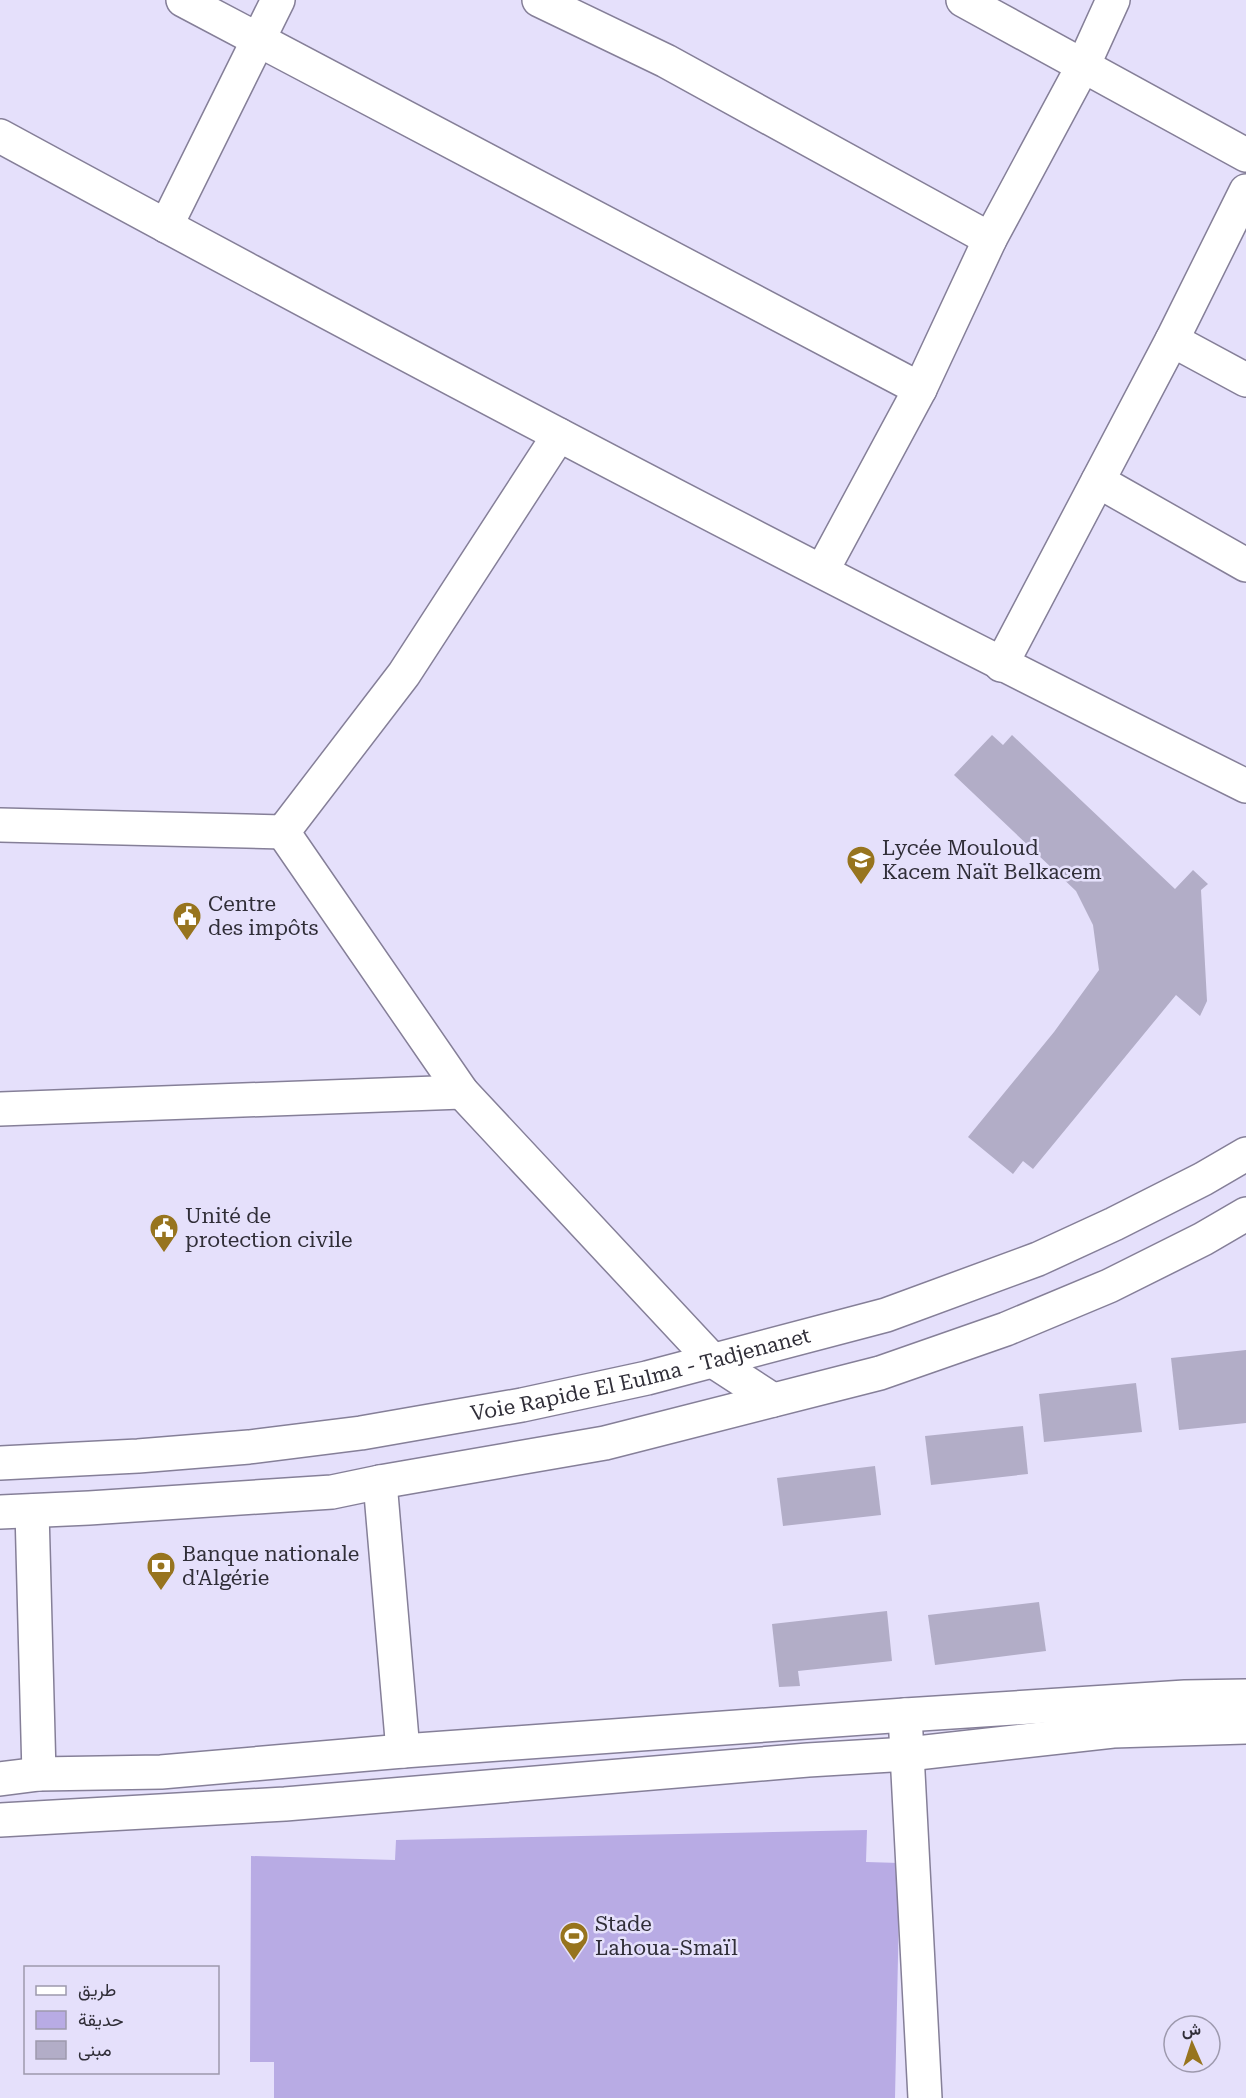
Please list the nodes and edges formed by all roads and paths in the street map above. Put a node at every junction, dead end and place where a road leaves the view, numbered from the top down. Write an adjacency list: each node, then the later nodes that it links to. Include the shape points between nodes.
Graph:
1 (183, 0): 6 (main road)
2 (278, 0): 6 (main road)
3 (539, 0): 12 (main road, via 666,61)
4 (963, 0): 7 (main road)
5 (1113, 0): 7 (main road)
6 (258, 41): 11 (main road); 15 (main road)
7 (1083, 66): 9 (main road); 12 (main road)
8 (0, 136): 11 (main road)
9 (1246, 155)
10 (1246, 191): 13 (main road)
11 (166, 226): 16 (main road)
12 (990, 239): 15 (main road)
13 (1172, 340): 14 (main road); 17 (main road)
14 (1246, 380)
15 (920, 389): 19 (main road)
16 (560, 435): 19 (main road); 23 (main road, via 405,674)
17 (1098, 481): 18 (main road); 20 (main road)
18 (1246, 565)
19 (822, 571): 20 (main road)
20 (1001, 665): 21 (main road)
21 (1246, 786)
22 (0, 825): 23 (main road)
23 (283, 832): 24 (main road)
24 (462, 1092): 25 (main road); 28 (main road)
25 (0, 1109)
26 (1246, 1154): 28 (main road, Voie Rapide El Eulma - Tadjenanet, via 1114,1224 1038,1259 886,1315)
27 (1246, 1214): 29 (main road, via 1109,1286 1006,1329 880,1373)
28 (713, 1361): 29 (main road); 30 (main road, Voie Rapide El Eulma - Tadjenanet, via 522,1405 362,1433 249,1447)
29 (773, 1400): 31 (main road, via 605,1443)
30 (0, 1463)
31 (380, 1482): 32 (main road, via 332,1492); 37 (main road)
32 (32, 1511): 33 (main road); 40 (main road)
33 (0, 1512)
34 (1246, 1696): 35 (main road)
35 (905, 1715): 37 (main road); 38 (main road)
36 (1246, 1727): 38 (main road, via 1113,1731)
37 (402, 1751): 39 (main road)
38 (908, 1754): 42 (main road); 44 (main road)
39 (246, 1766): 40 (main road); 42 (main road)
40 (39, 1774): 41 (main road)
41 (0, 1779)
42 (249, 1806): 43 (main road)
43 (0, 1820)
44 (925, 2098)

